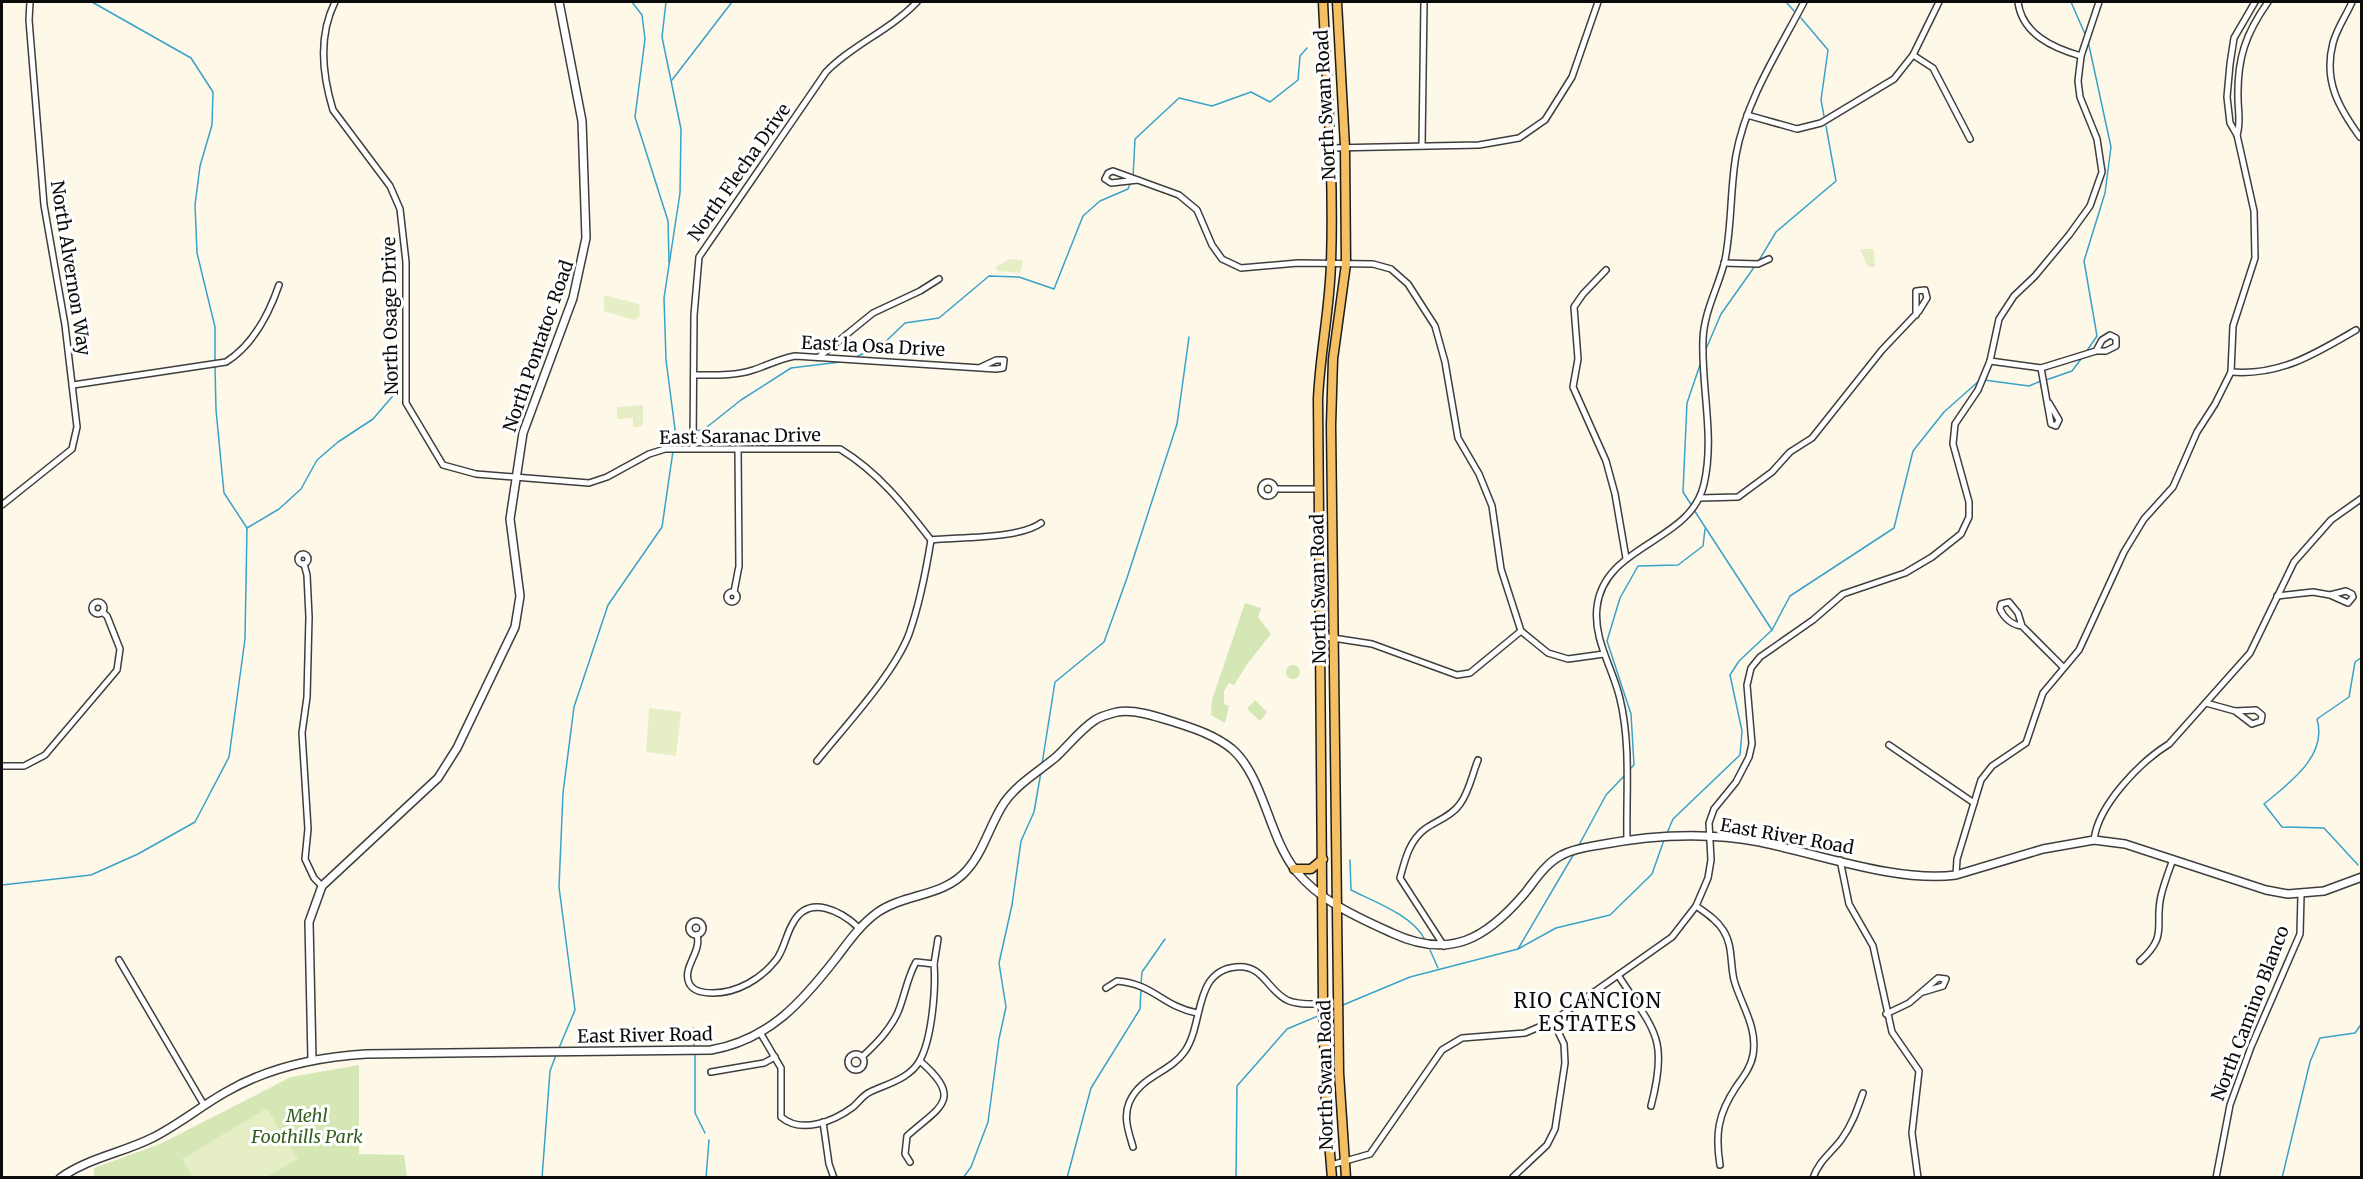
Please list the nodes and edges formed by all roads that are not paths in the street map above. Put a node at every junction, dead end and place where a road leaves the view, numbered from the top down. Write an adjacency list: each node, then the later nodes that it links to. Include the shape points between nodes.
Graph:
1 (30, 2): 42 (street, North Alvernon Way, via 43,194)
2 (335, 2): 46 (street, North Osage Drive, via 323,48 333,110 390,186 400,209 406,262 406,403)
3 (559, 2): 47 (street, North Pontatoc Road, via 582,121 586,238 579,278 530,412)
4 (917, 2): 41 (street, North Flecha Drive, via 826,72 699,257 694,284)
5 (1323, 2): 24 (main road, North Swan Road)
6 (1337, 2): 23 (main road, North Swan Road)
7 (1424, 2): 22 (street)
8 (1598, 2): 22 (street, via 1572,77 1545,120 1519,138 1479,145)
9 (1804, 2): 18 (street)
10 (1939, 2): 16 (street)
11 (2018, 2): 17 (street, via 2027,25 2045,43)
12 (2099, 2): 17 (street)
13 (2255, 2): 19 (street, via 2234,38 2230,64 2227,97 2230,123)
14 (2268, 2): 19 (street, via 2244,42)
15 (2352, 2): 20 (street, via 2333,43 2330,80 2340,108)
16 (1913, 55): 18 (street, via 1894,79 1821,123 1797,129); 21 (street, via 1933,68)
17 (2081, 56): 37 (street, via 2080,97 2097,140 2102,172 2097,189 2069,235 1999,318)
18 (1747, 115): 27 (street, via 1736,156)
19 (2237, 135): 40 (street, via 2254,211 2255,258 2231,335)
20 (2360, 137)
21 (1970, 139)
22 (1422, 146): 23 (street)
23 (1345, 147): 24 (street); 29 (main road, North Swan Road)
24 (1331, 148): 28 (main road, North Swan Road)
25 (1138, 180): 25 (street, via 1111,183 1105,179 1113,171); 28 (street, via 1189,201 1222,260 1241,268)
26 (1769, 259): 27 (street, via 1758,264)
27 (1724, 263): 50 (street, via 1703,335 1708,444)
28 (1331, 264): 29 (street); 49 (main road, North Swan Road, via 1319,373)
29 (1346, 264): 62 (street, via 1391,269 1408,284 1435,326 1458,438 1492,506 1501,569); 64 (main road, North Swan Road, via 1333,359 1331,425)
30 (1606, 270): 55 (street, via 1574,307 1578,359 1573,387 1606,461)
31 (939, 279): 36 (street, via 873,313)
32 (279, 285): 42 (street, via 274,301 242,352 226,362)
33 (1916, 315): 50 (street, via 1882,350 1812,438 1790,452 1772,472 1738,497)
34 (2356, 330): 40 (street, via 2295,364 2254,374)
35 (2096, 351): 39 (street)
36 (820, 356): 38 (street, East la Osa Drive); 41 (street, East la Osa Drive, via 776,359 752,370 722,376)
37 (1990, 361): 39 (street); 74 (street, via 1955,424 1953,444 1969,502 1969,517 1961,534 1905,573 1843,594 1760,657 1751,668 1747,685 1752,744 1749,757 1736,782 1714,809)
38 (981, 367)
39 (2041, 368): 43 (street)
40 (2231, 372): 66 (street, via 2216,404 2196,432 2173,487 2144,519 2124,552 2079,650)
41 (695, 375): 44 (street, North Flecha Drive)
42 (73, 385): 52 (street, North Alvernon Way, via 77,427 72,449)
43 (2049, 403)
44 (693, 448): 45 (street, East Saranac Drive); 47 (street, East Saranac Drive, via 649,453 589,483)
45 (738, 449): 54 (street, East Saranac Drive, via 840,449 864,463 900,499); 57 (street, via 739,566)
46 (443, 465): 47 (street, East Saranac Drive)
47 (515, 478): 83 (street, North Pontatoc Road, via 510,519 520,601 508,645 438,778)
48 (1275, 489): 49 (street)
49 (1319, 489): 63 (main road, North Swan Road)
50 (1700, 498): 55 (street, via 1688,515)
51 (2361, 498): 59 (street, via 2331,520 2294,562)
52 (2, 505)
53 (1041, 524): 54 (street, via 1016,533)
54 (931, 540): 70 (street, via 908,636 884,676)
55 (1626, 558): 65 (street, via 1600,590 1597,630)
56 (304, 564): 83 (street, via 309,617 302,733 306,859)
57 (734, 592)
58 (2330, 595): 59 (street, via 2304,592)
59 (2277, 596): 67 (street, via 2250,653)
60 (102, 612): 72 (street, via 120,649 117,670 45,755 24,766)
61 (2022, 626): 61 (street, via 2019,613 2009,602 2001,604 2003,615); 66 (street)
62 (1521, 631): 64 (street, via 1470,673 1457,675 1372,644); 65 (street, via 1548,653 1568,659)
63 (1320, 636): 64 (street); 77 (main road, North Swan Road)
64 (1336, 636): 86 (main road, North Swan Road)
65 (1604, 654): 75 (street, via 1625,725)
66 (2063, 667): 73 (street, via 2043,693 2026,743 1992,766 1981,780)
67 (2206, 703): 68 (street); 76 (street, via 2169,744 2128,778 2098,823)
68 (2235, 711): 68 (street, via 2252,724 2261,721 2260,711)
69 (1889, 745): 73 (street)
70 (817, 760)
71 (1478, 760): 91 (street, via 1459,807 1424,830 1414,842 1406,853 1400,878)
72 (2, 766)
73 (1974, 803): 81 (street)
74 (1710, 837): 75 (street, East River Road); 79 (street, East River Road); 87 (street, via 1711,869)
75 (1627, 840): 91 (street, East River Road, via 1563,855 1483,933)
76 (2094, 840): 78 (street, East River Road, via 2125,844); 81 (street, East River Road, via 2043,849)
77 (1323, 859): 80 (main road, via 1311,869); 85 (main road, North Swan Road)
78 (2173, 859): 84 (street, East River Road, via 2266,890); 93 (street, via 2161,895 2158,939)
79 (1840, 860): 81 (street, East River Road, via 1928,878); 100 (street, via 1849,904 1873,946)
80 (1294, 869): 85 (street, East River Road); 88 (street, East River Road, via 1236,752 1192,728 1157,717 1117,712 1091,723 1016,789 995,818 974,861 957,880 942,889 887,906)
81 (1956, 875)
82 (2361, 877): 84 (street, East River Road)
83 (322, 886): 105 (street, North Pontatoc Road, via 309,922)
84 (2301, 895): 124 (street, North Camino Blanco, via 2300,934 2230,1105)
85 (1323, 896): 86 (street, East River Road); 98 (main road, North Swan Road)
86 (1337, 906): 91 (street, East River Road, via 1396,935); 114 (main road, North Swan Road)
87 (1696, 906): 95 (street, via 1672,937); 116 (street, via 1718,923 1726,935 1735,981 1755,1042 1746,1073 1719,1116)
88 (859, 928): 89 (street, via 836,910 809,909 794,921 777,959 759,977 721,993 702,992 688,981 688,971 699,948); 102 (street, East River Road, via 801,1000)
89 (697, 935)
90 (938, 939): 94 (street)
91 (1443, 946)
92 (119, 960): 109 (street)
93 (2140, 961)
94 (934, 964): 104 (street, via 916,962 898,1013); 106 (street, via 928,1037)
95 (1618, 975): 101 (street); 110 (street, via 1659,1042)
96 (1106, 988): 99 (street, via 1117,981 1143,985 1179,1010)
97 (1923, 992): 100 (street)
98 (1323, 1004): 99 (street, via 1288,1001 1264,976 1252,968 1238,966 1215,974); 115 (main road, North Swan Road)
99 (1197, 1013): 112 (street, via 1186,1050 1146,1080 1128,1104 1125,1118)
100 (1886, 1014): 123 (street, via 1892,1032 1919,1071 1912,1132)
101 (1553, 1021): 114 (street, via 1525,1033 1462,1038 1442,1050 1370,1154); 117 (street, via 1564,1044 1565,1063 1555,1129 1547,1145)
102 (761, 1034): 103 (street); 105 (street, East River Road, via 711,1050 366,1054)
103 (775, 1057): 107 (street, via 764,1063); 111 (street, via 783,1081 781,1117 800,1126)
104 (862, 1057)
105 (312, 1060): 109 (street, East River Road, via 247,1081)
106 (920, 1061): 111 (street, via 907,1074 867,1093 851,1108); 113 (street, via 938,1076 943,1088 942,1102 935,1115 908,1136 905,1154)
107 (711, 1072)
108 (1863, 1093): 122 (street, via 1853,1122 1818,1163)
109 (204, 1105): 118 (street, East River Road, via 154,1136 90,1161)
110 (1651, 1106)
111 (823, 1122): 119 (street, via 828,1164)
112 (1133, 1147)
113 (910, 1162)
114 (1344, 1163): 115 (street); 121 (main road, North Swan Road)
115 (1331, 1165): 120 (main road, North Swan Road)
116 (1720, 1165)
117 (1514, 1177)
118 (60, 1178)
119 (834, 1178)
120 (1332, 1178)
121 (1346, 1178)
122 (1813, 1178)
123 (1918, 1178)
124 (2216, 1178)

